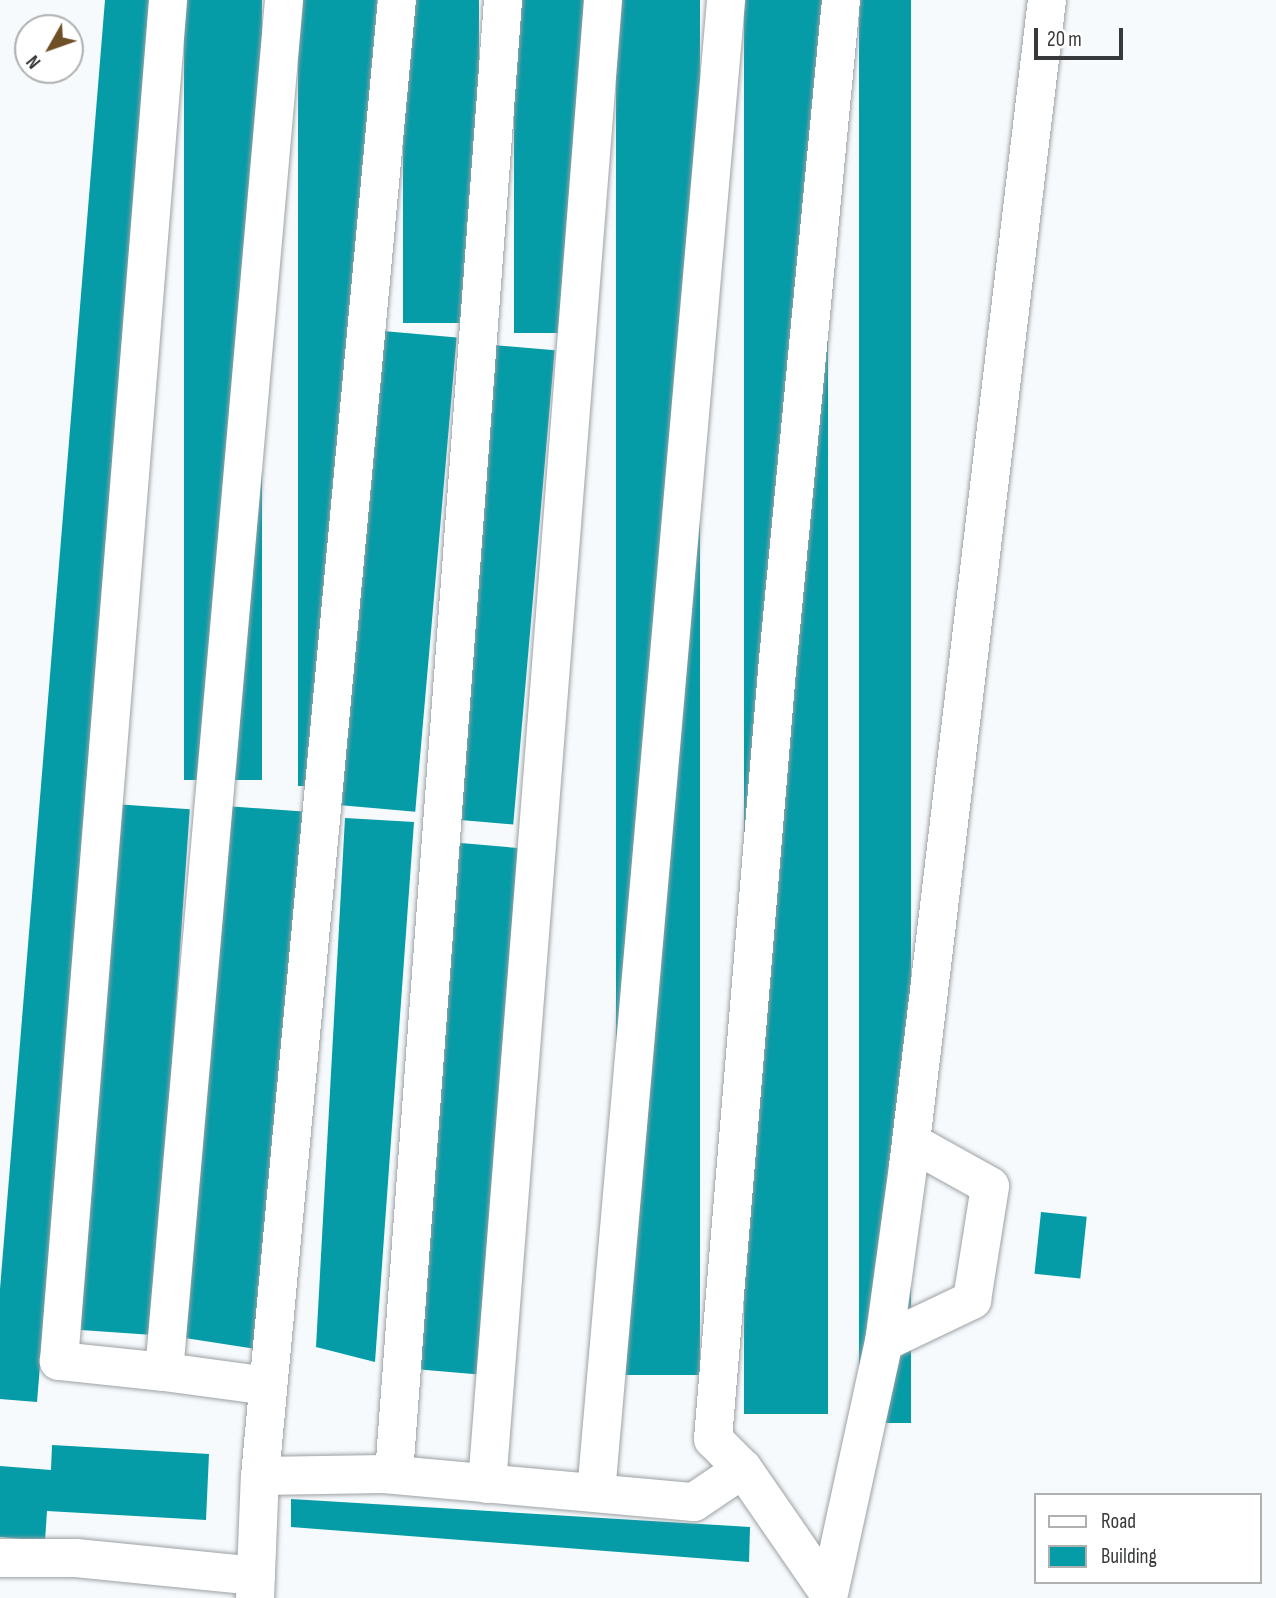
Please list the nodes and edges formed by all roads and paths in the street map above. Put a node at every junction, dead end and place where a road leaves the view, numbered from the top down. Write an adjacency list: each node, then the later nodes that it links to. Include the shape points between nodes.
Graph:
1 (168, 0): 11 (lane, via 60,1361)
2 (284, 0): 11 (lane)
3 (397, 0): 12 (lane)
4 (503, 0): 14 (lane)
5 (603, 0): 16 (lane)
6 (726, 0): 17 (lane)
7 (841, 0): 13 (lane, via 776,684 713,1439)
8 (1047, 0): 9 (lane)
9 (911, 1142): 10 (lane); 10 (lane, via 990,1186 972,1300)
10 (884, 1342): 20 (lane)
11 (164, 1372): 12 (lane)
12 (268, 1386): 15 (lane)
13 (743, 1469): 17 (lane, via 694,1502); 20 (lane)
14 (394, 1474): 15 (lane); 16 (lane)
15 (260, 1476): 19 (lane)
16 (487, 1484): 17 (lane)
17 (596, 1493)
18 (0, 1558): 19 (lane, via 76,1558)
19 (256, 1587)
20 (828, 1595)

